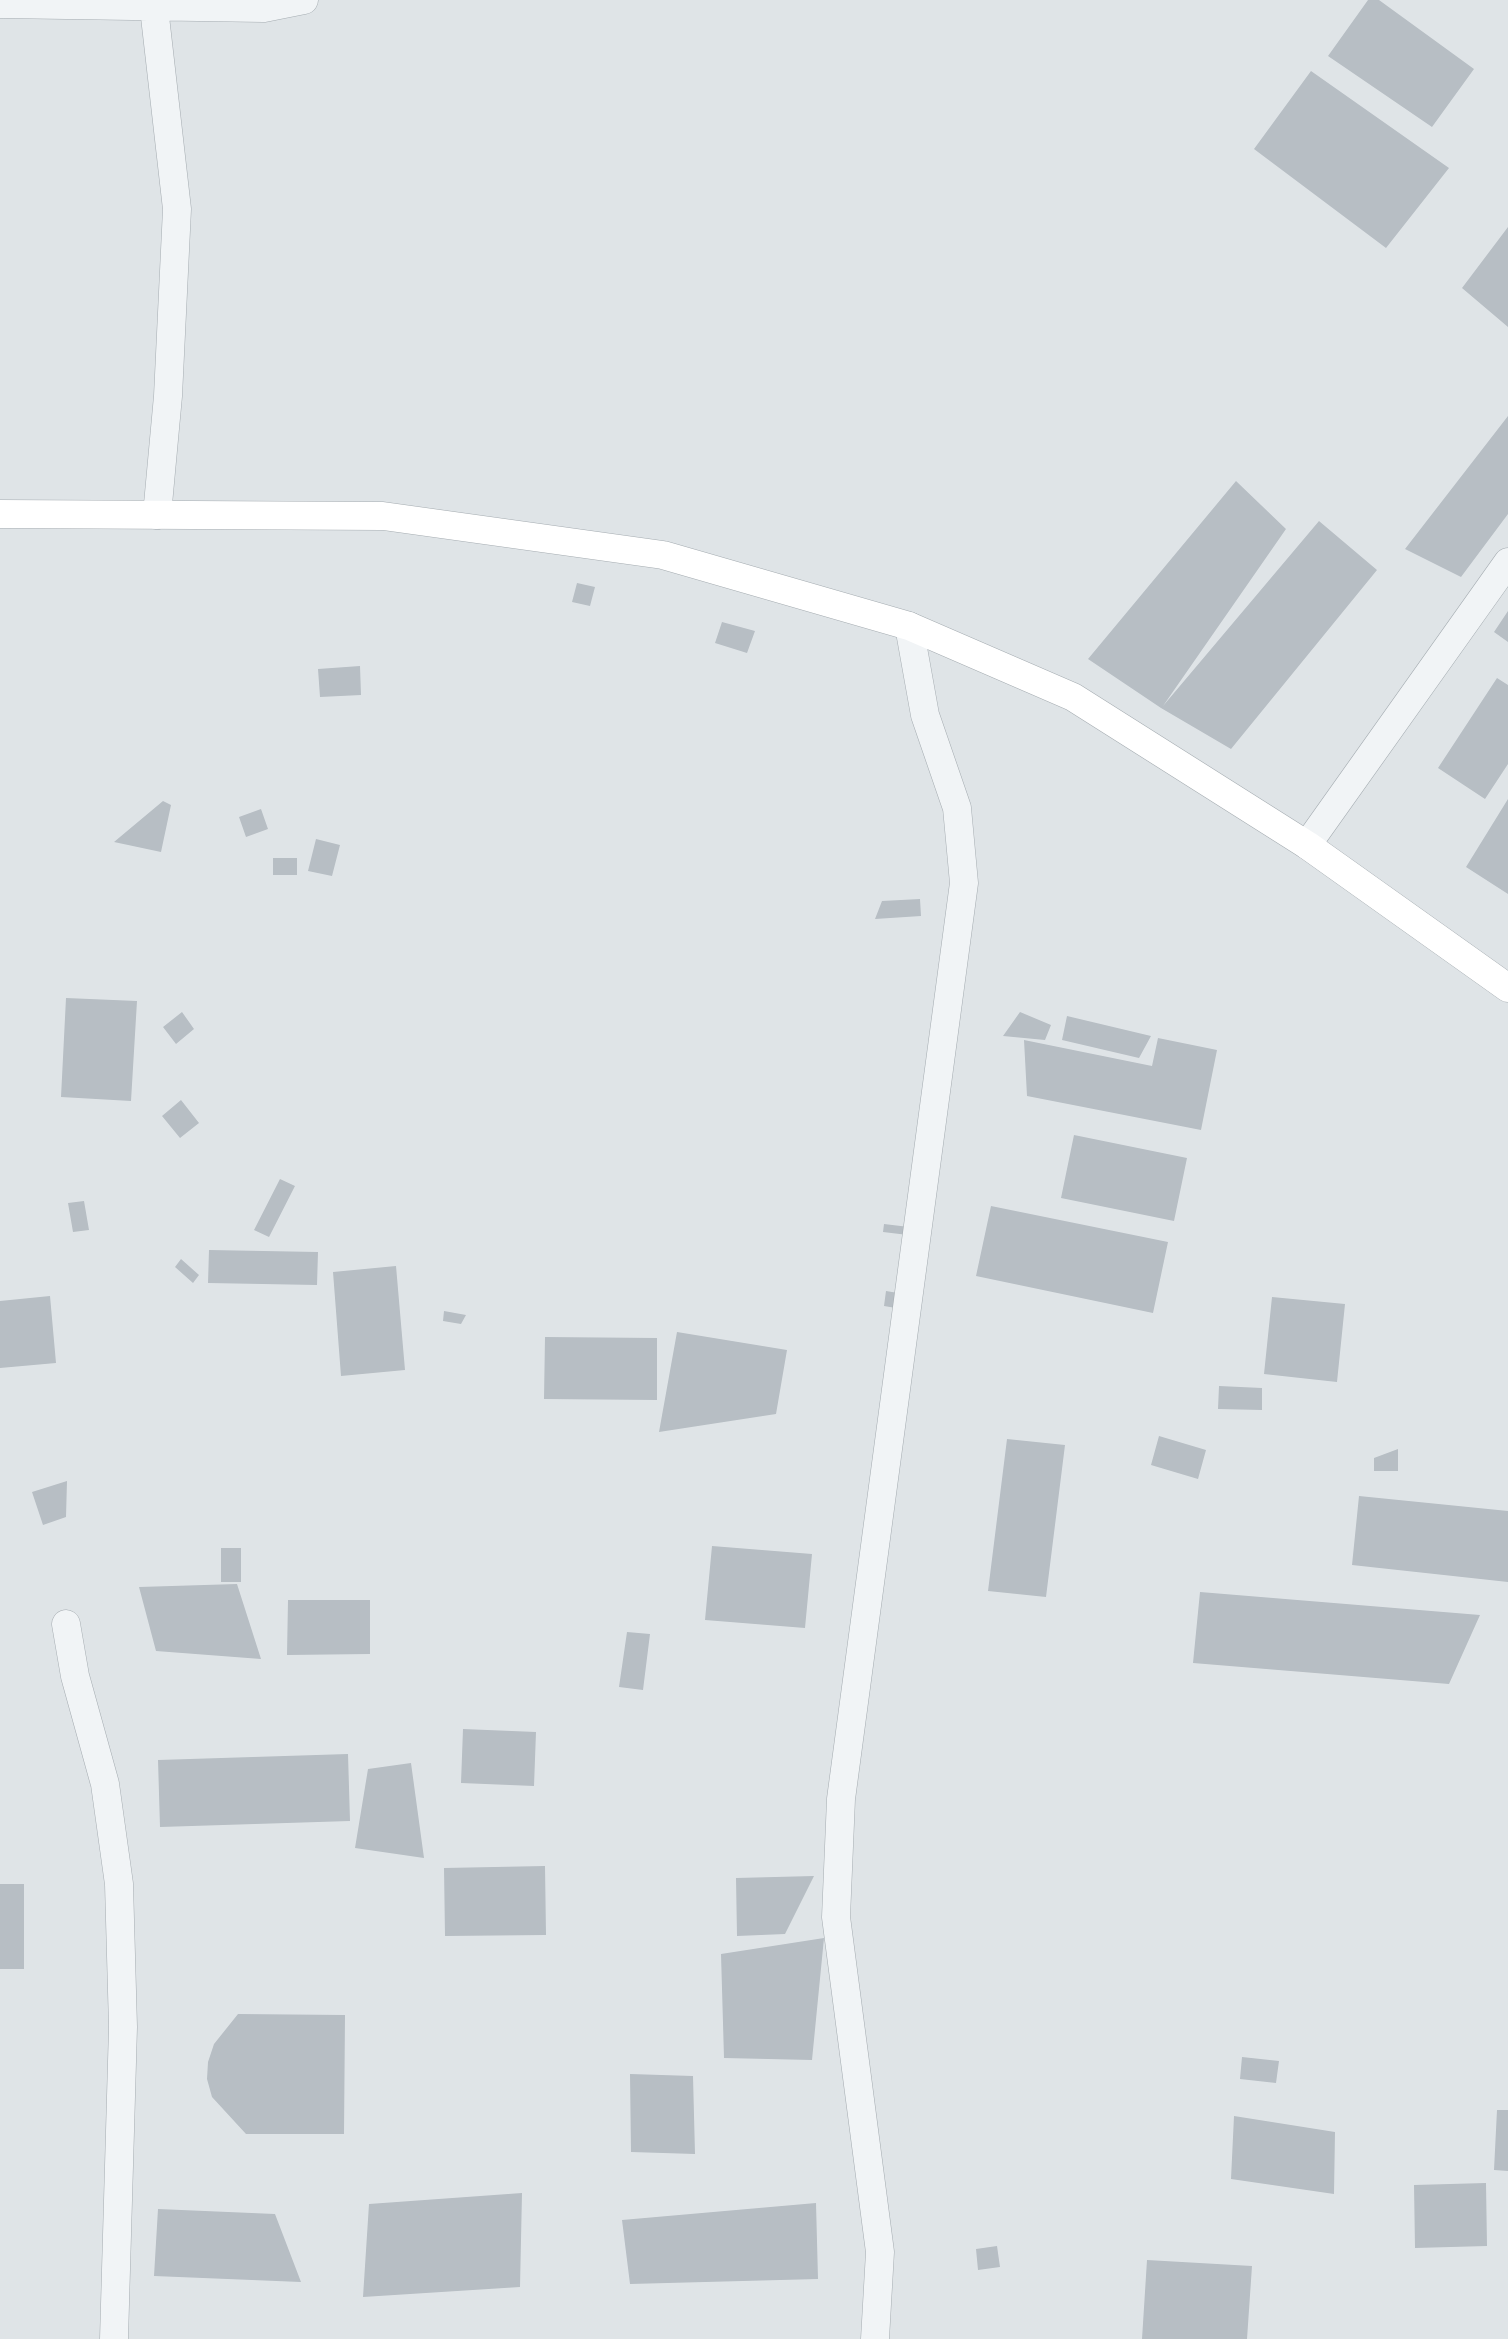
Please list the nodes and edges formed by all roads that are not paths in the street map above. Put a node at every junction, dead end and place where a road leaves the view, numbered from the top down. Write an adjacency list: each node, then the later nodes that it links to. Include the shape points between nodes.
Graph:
1 (304, 0): 3 (street, via 264,8)
2 (0, 4): 3 (street)
3 (154, 8): 5 (street, via 177,209 168,396)
4 (0, 514): 5 (main road)
5 (157, 515): 7 (main road, via 383,516 663,555)
6 (1508, 562): 8 (street)
7 (909, 626): 8 (main road, via 1073,697); 12 (street, via 925,715 957,808 964,883 841,1799 836,1917 880,2252)
8 (1307, 845): 9 (main road)
9 (1508, 988)
10 (66, 1624): 11 (street, via 75,1676 105,1784 119,1884 123,2026)
11 (114, 2339)
12 (875, 2339)

